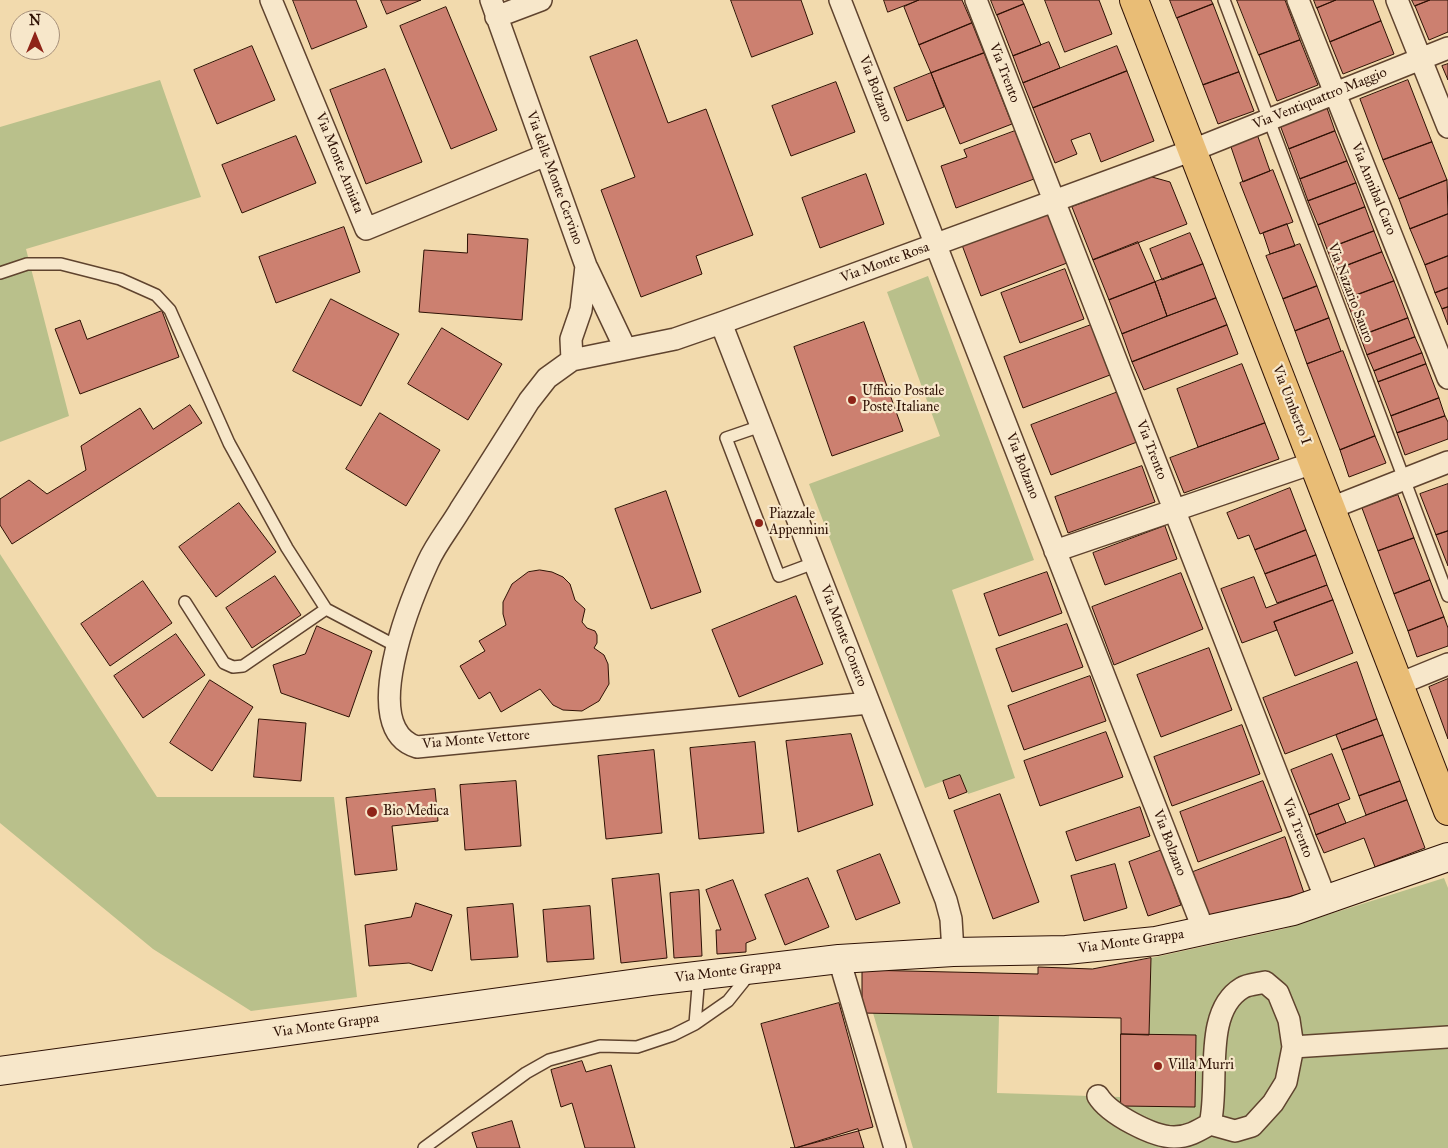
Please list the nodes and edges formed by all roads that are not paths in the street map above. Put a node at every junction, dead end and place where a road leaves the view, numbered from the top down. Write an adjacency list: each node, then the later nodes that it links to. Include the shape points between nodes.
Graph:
1 (271, 0): 16 (street, Via Monte Amiata, via 366,229)
2 (540, 0): 9 (street)
3 (840, 0): 18 (street, Via Bolzano)
4 (976, 0): 17 (street, Via Trento)
5 (1134, 0): 15 (main road, Via Umberto I)
6 (1224, 0): 13 (lane, Via Nazario Sauro)
7 (1298, 0): 12 (street, Via Annibal Caro)
8 (1397, 0): 11 (street)
9 (493, 8): 16 (street, Via delle Monte Cervino)
10 (1448, 48): 11 (street, Via Ventiquattro Maggio)
11 (1421, 59): 12 (street, Via Ventiquattro Maggio); 14 (street)
12 (1334, 94): 13 (street, Via Ventiquattro Maggio); 24 (street, Via Annibal Caro)
13 (1269, 120): 15 (street, Via Ventiquattro Maggio); 28 (lane, Via Nazario Sauro)
14 (1448, 127)
15 (1193, 150): 17 (street, Via Monte Rosa); 27 (main road, Via Umberto I)
16 (546, 155): 19 (street, Via delle Monte Cervino)
17 (1054, 202): 18 (street, Via Monte Rosa); 30 (street, Via Trento)
18 (935, 245): 21 (street, Via Monte Rosa); 31 (street, Via Bolzano)
19 (586, 266): 22 (street); 23 (street, Via delle Monte Cervino, via 581,310 571,339)
20 (0, 273): 35 (lane, via 26,264 61,264 120,279 156,295 170,310 229,443 287,548)
21 (721, 323): 22 (street, Via Monte Rosa, via 675,339); 25 (street, Via Monte Conero)
22 (624, 348): 23 (street, Via Monte Rosa)
23 (572, 360): 36 (street, Via Monte Vettore, via 547,378 529,401 429,560)
24 (1448, 378)
25 (760, 426): 32 (street, Via Monte Conero); 32 (lane, via 726,438 775,567 779,576)
26 (1448, 462): 28 (street)
27 (1314, 463): 29 (main road, Via Umberto I); 30 (street)
28 (1404, 479): 29 (street); 33 (lane, Via Nazario Sauro)
29 (1331, 508): 38 (main road, Via Umberto I)
30 (1174, 510): 31 (street); 42 (street, Via Trento)
31 (1055, 551): 43 (street, Via Bolzano)
32 (814, 563): 39 (street, Via Monte Conero)
33 (1448, 596)
34 (185, 602): 35 (lane, via 224,663 233,667 243,666)
35 (326, 609): 36 (lane)
36 (398, 647): 39 (street, Via Monte Vettore, via 389,711 396,733 417,747)
37 (1448, 664): 38 (street)
38 (1399, 684): 40 (main road, Via Umberto I)
39 (868, 703): 44 (street, Via Monte Conero, via 946,900)
40 (1448, 811)
41 (1448, 857): 42 (street, Via Monte Grappa)
42 (1326, 900): 43 (street, Via Monte Grappa)
43 (1204, 931): 44 (street, Via Monte Grappa, via 1114,947)
44 (953, 952): 45 (street, Via Monte Grappa)
45 (839, 959): 46 (street, Via Monte Grappa); 56 (street)
46 (754, 969): 47 (street, Via Monte Grappa); 48 (lane, via 728,1001)
47 (699, 976): 48 (lane); 51 (street, Via Monte Grappa)
48 (694, 1024): 55 (lane, via 637,1047 600,1046 549,1060 526,1073)
49 (1448, 1037): 50 (street)
50 (1293, 1047): 53 (street, via 1286,1082 1273,1104 1252,1126 1235,1131); 53 (street, via 1289,1020 1278,992 1265,982 1242,988 1228,1003 1216,1028 1214,1107)
51 (0, 1072)
52 (1098, 1096): 54 (street, via 1114,1114)
53 (1210, 1124): 54 (street)
54 (1172, 1143)
55 (424, 1148)
56 (895, 1148)

